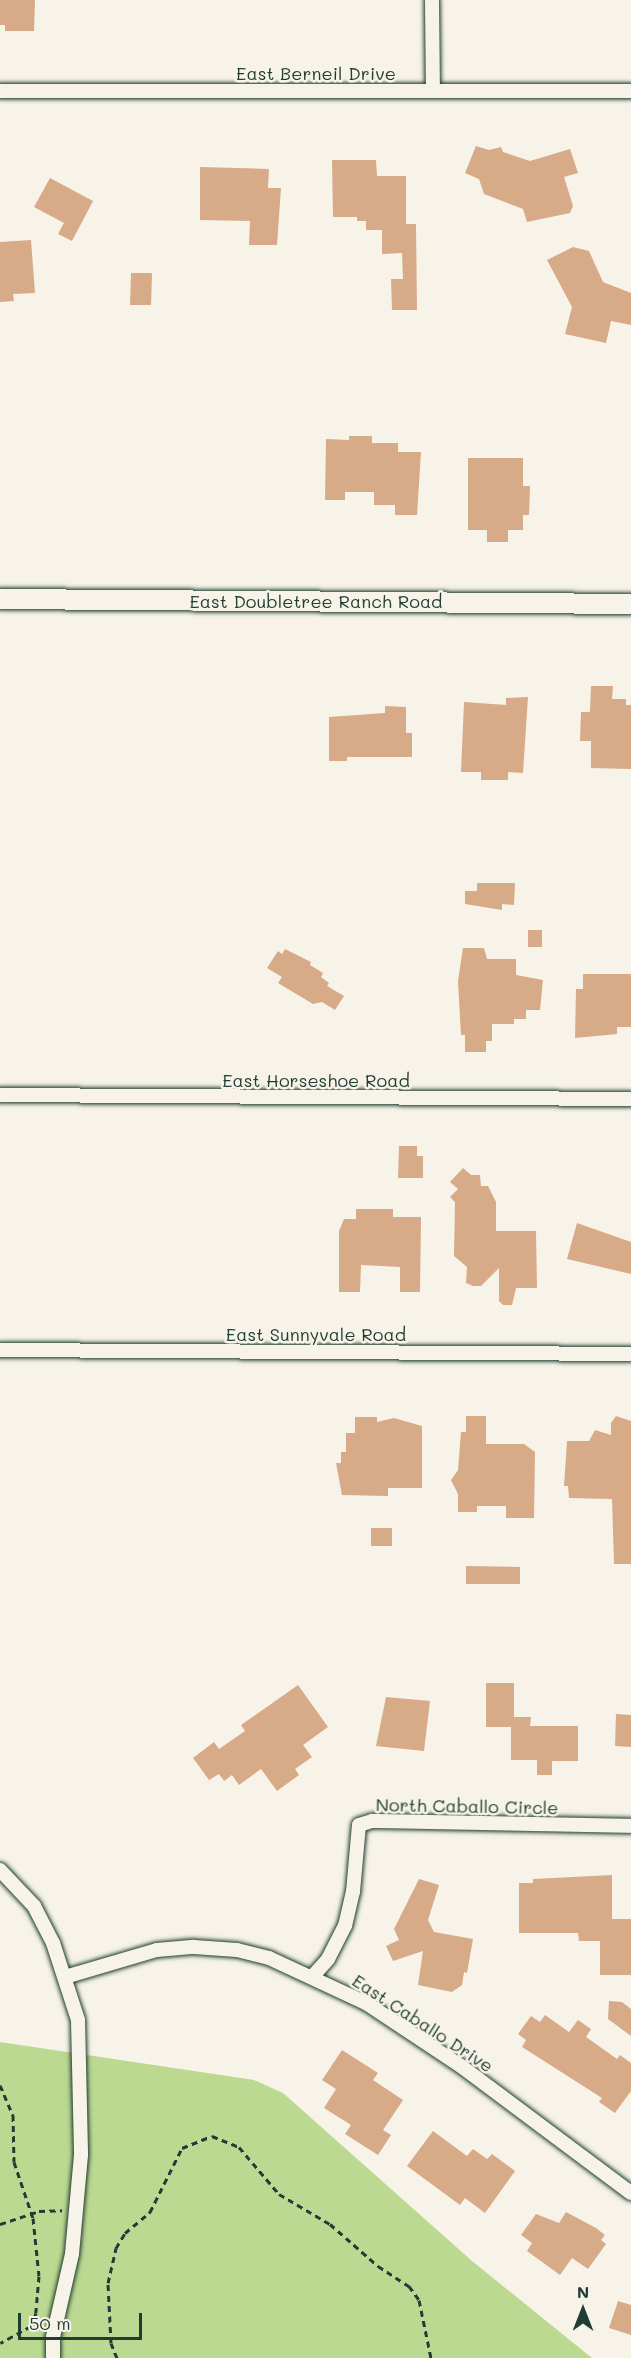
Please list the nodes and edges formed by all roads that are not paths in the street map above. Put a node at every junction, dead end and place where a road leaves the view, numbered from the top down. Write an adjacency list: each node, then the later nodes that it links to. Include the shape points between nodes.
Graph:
1 (432, 0): 3 (street)
2 (0, 91): 3 (street, East Berneil Drive)
3 (433, 91): 4 (street, East Berneil Drive)
4 (631, 91)
5 (0, 599): 6 (main road, East Doubletree Ranch Road)
6 (631, 604)
7 (0, 1095): 8 (street, East Horseshoe Road)
8 (631, 1099)
9 (0, 1350): 10 (street, East Sunnyvale Road)
10 (631, 1354)
11 (631, 1826): 14 (street, North Caballo Circle, via 372,1821 359,1825 353,1892 345,1926 328,1959)
12 (0, 1870): 13 (street, via 34,1906)
13 (65, 1977): 14 (street, East Caballo Drive, via 157,1950 194,1947 237,1950 269,1958); 16 (street, via 81,2045 81,2155)
14 (312, 1977): 15 (street, East Caballo Drive, via 366,2003 452,2060)
15 (631, 2193)
16 (53, 2358)

